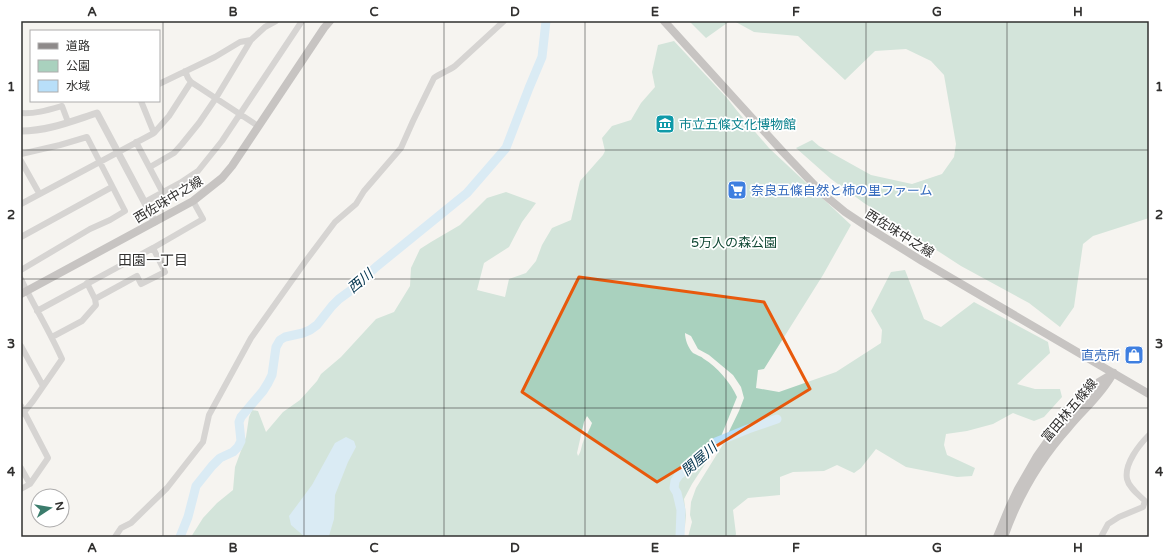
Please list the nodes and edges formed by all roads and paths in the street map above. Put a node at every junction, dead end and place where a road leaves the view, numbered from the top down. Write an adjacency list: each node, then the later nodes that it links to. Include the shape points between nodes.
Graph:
1 (276, 21): 6 (street)
2 (302, 21): 13 (street)
3 (330, 21): 15 (main road, 西佐味中之線)
4 (504, 21): 49 (street, via 455,66 434,78 401,148 356,204 335,222 251,338 209,415 203,442 167,488 131,524 121,528)
5 (664, 21): 41 (main road, 西佐味中之線, via 822,193 845,212)
6 (251, 40): 7 (street, via 240,42); 10 (street)
7 (185, 71): 8 (street); 9 (street)
8 (191, 82): 10 (street); 17 (street, via 169,116)
9 (160, 84)
10 (216, 98): 13 (street); 23 (street, via 174,153)
11 (141, 102): 17 (street)
12 (21, 114): 14 (street, via 62,106)
13 (240, 114): 15 (street); 26 (street, via 198,170)
14 (68, 122): 16 (street, via 53,128); 19 (street, via 97,113)
15 (258, 126): 27 (main road, 西佐味中之線, via 222,178)
16 (21, 132)
17 (154, 133): 18 (street)
18 (136, 142): 19 (street); 23 (street)
19 (117, 152): 22 (street); 28 (street)
20 (21, 154): 22 (street, via 87,137)
21 (21, 161): 25 (street)
22 (100, 162): 24 (street); 25 (street)
23 (150, 167): 26 (street)
24 (112, 187): 31 (street); 33 (street, via 125,211)
25 (39, 193): 29 (street)
26 (163, 193): 28 (street)
27 (193, 201): 30 (main road, 西佐味中之線); 32 (street, via 203,219)
28 (145, 202): 30 (street)
29 (21, 204)
30 (155, 222): 36 (main road, 西佐味中之線)
31 (21, 237)
32 (153, 248): 35 (street); 37 (street, via 165,272 141,284 137,276)
33 (21, 270)
34 (21, 279): 36 (street)
35 (87, 283): 37 (street); 38 (street)
36 (24, 292): 38 (street)
37 (95, 299): 39 (street, via 96,305 82,321)
38 (37, 311): 39 (street)
39 (52, 338): 42 (street, via 62,359)
40 (21, 346): 42 (street)
41 (1114, 373): 43 (main road, 西佐味中之線); 50 (main road, 富田林五條線, via 1099,382 1037,456 1018,489); 51 (main road, 富田林五條線, via 1106,387 1068,427 1044,459 1024,492)
42 (43, 386): 44 (street)
43 (1149, 394)
44 (22, 411): 47 (street, via 48,458)
45 (1149, 435): 52 (street, via 1129,462 1127,470 1127,480 1132,489 1145,501 1143,507 1108,524)
46 (21, 468): 47 (street)
47 (30, 484): 48 (street)
48 (21, 489)
49 (115, 537)
50 (997, 537)
51 (1004, 537)
52 (1101, 537)

